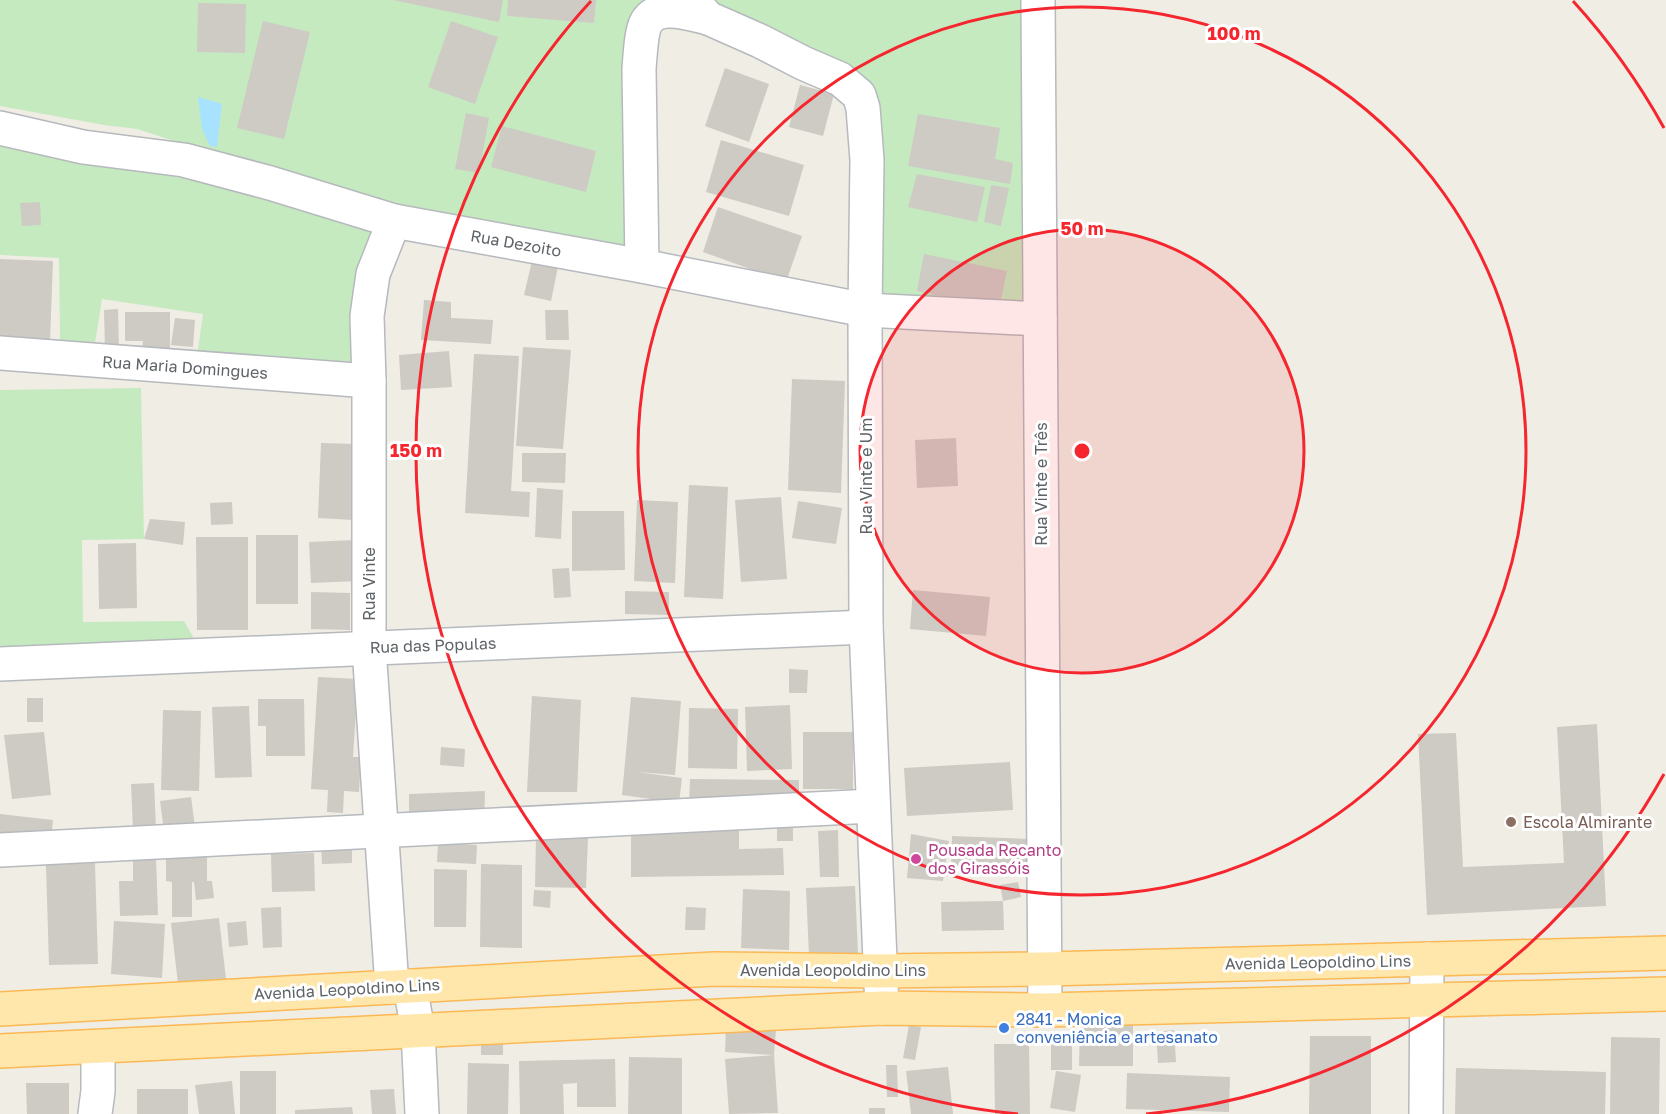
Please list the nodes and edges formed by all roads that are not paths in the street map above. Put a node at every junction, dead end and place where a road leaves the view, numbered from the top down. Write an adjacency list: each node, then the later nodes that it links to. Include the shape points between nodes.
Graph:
1 (1038, 0): 7 (street, Rua Vinte e Três)
2 (700, 9): 5 (street, Rua Vinte e Um, via 670,10 651,16 645,23 639,69); 6 (street, Rua Vinte e Um, via 840,79 859,95 867,160)
3 (0, 129): 4 (street, Rua Dezoito, via 82,147 184,160)
4 (394, 221): 5 (street, Rua Dezoito); 9 (street, Rua Vinte, via 370,291)
5 (642, 266): 6 (street, Rua Dezoito)
6 (865, 310): 7 (street, Rua Dezoito); 10 (street, Rua Vinte e Um)
7 (1040, 319): 19 (street, Rua Vinte e Três)
8 (0, 352): 9 (street, Rua Maria Domingues)
9 (369, 381): 11 (street, Rua Vinte)
10 (866, 627): 11 (street, Rua das Populas); 13 (street, Rua Vinte e Um)
11 (369, 648): 12 (street, Rua das Populas); 14 (street, Rua Vinte)
12 (0, 664)
13 (873, 806): 14 (street); 20 (street, Rua Vinte e Um)
14 (381, 831): 15 (street); 21 (street, Rua Vinte)
15 (0, 850)
16 (1666, 953): 17 (main road, Avenida Leopoldino Lins)
17 (1427, 960): 19 (main road, Avenida Leopoldino Lins); 23 (street)
18 (714, 969): 20 (main road, Avenida Leopoldino Lins); 21 (main road, Avenida Leopoldino Lins); 27 (main road)
19 (1045, 969): 20 (main road, Avenida Leopoldino Lins); 26 (street, Rua Vinte e Três)
20 (880, 971): 24 (street, Rua Vinte e Um)
21 (401, 986): 25 (main road, Avenida Leopoldino Lins); 28 (street, Rua Vinte)
22 (1666, 994): 23 (main road)
23 (1428, 999): 26 (main road); 33 (street)
24 (882, 1008): 26 (main road); 27 (main road)
25 (0, 1009)
26 (1045, 1010)
27 (718, 1016): 28 (main road)
28 (417, 1031): 29 (main road); 32 (street, Rua Vinte)
29 (99, 1047): 30 (main road); 31 (street)
30 (0, 1051)
31 (95, 1114)
32 (422, 1114)
33 (1426, 1114)

